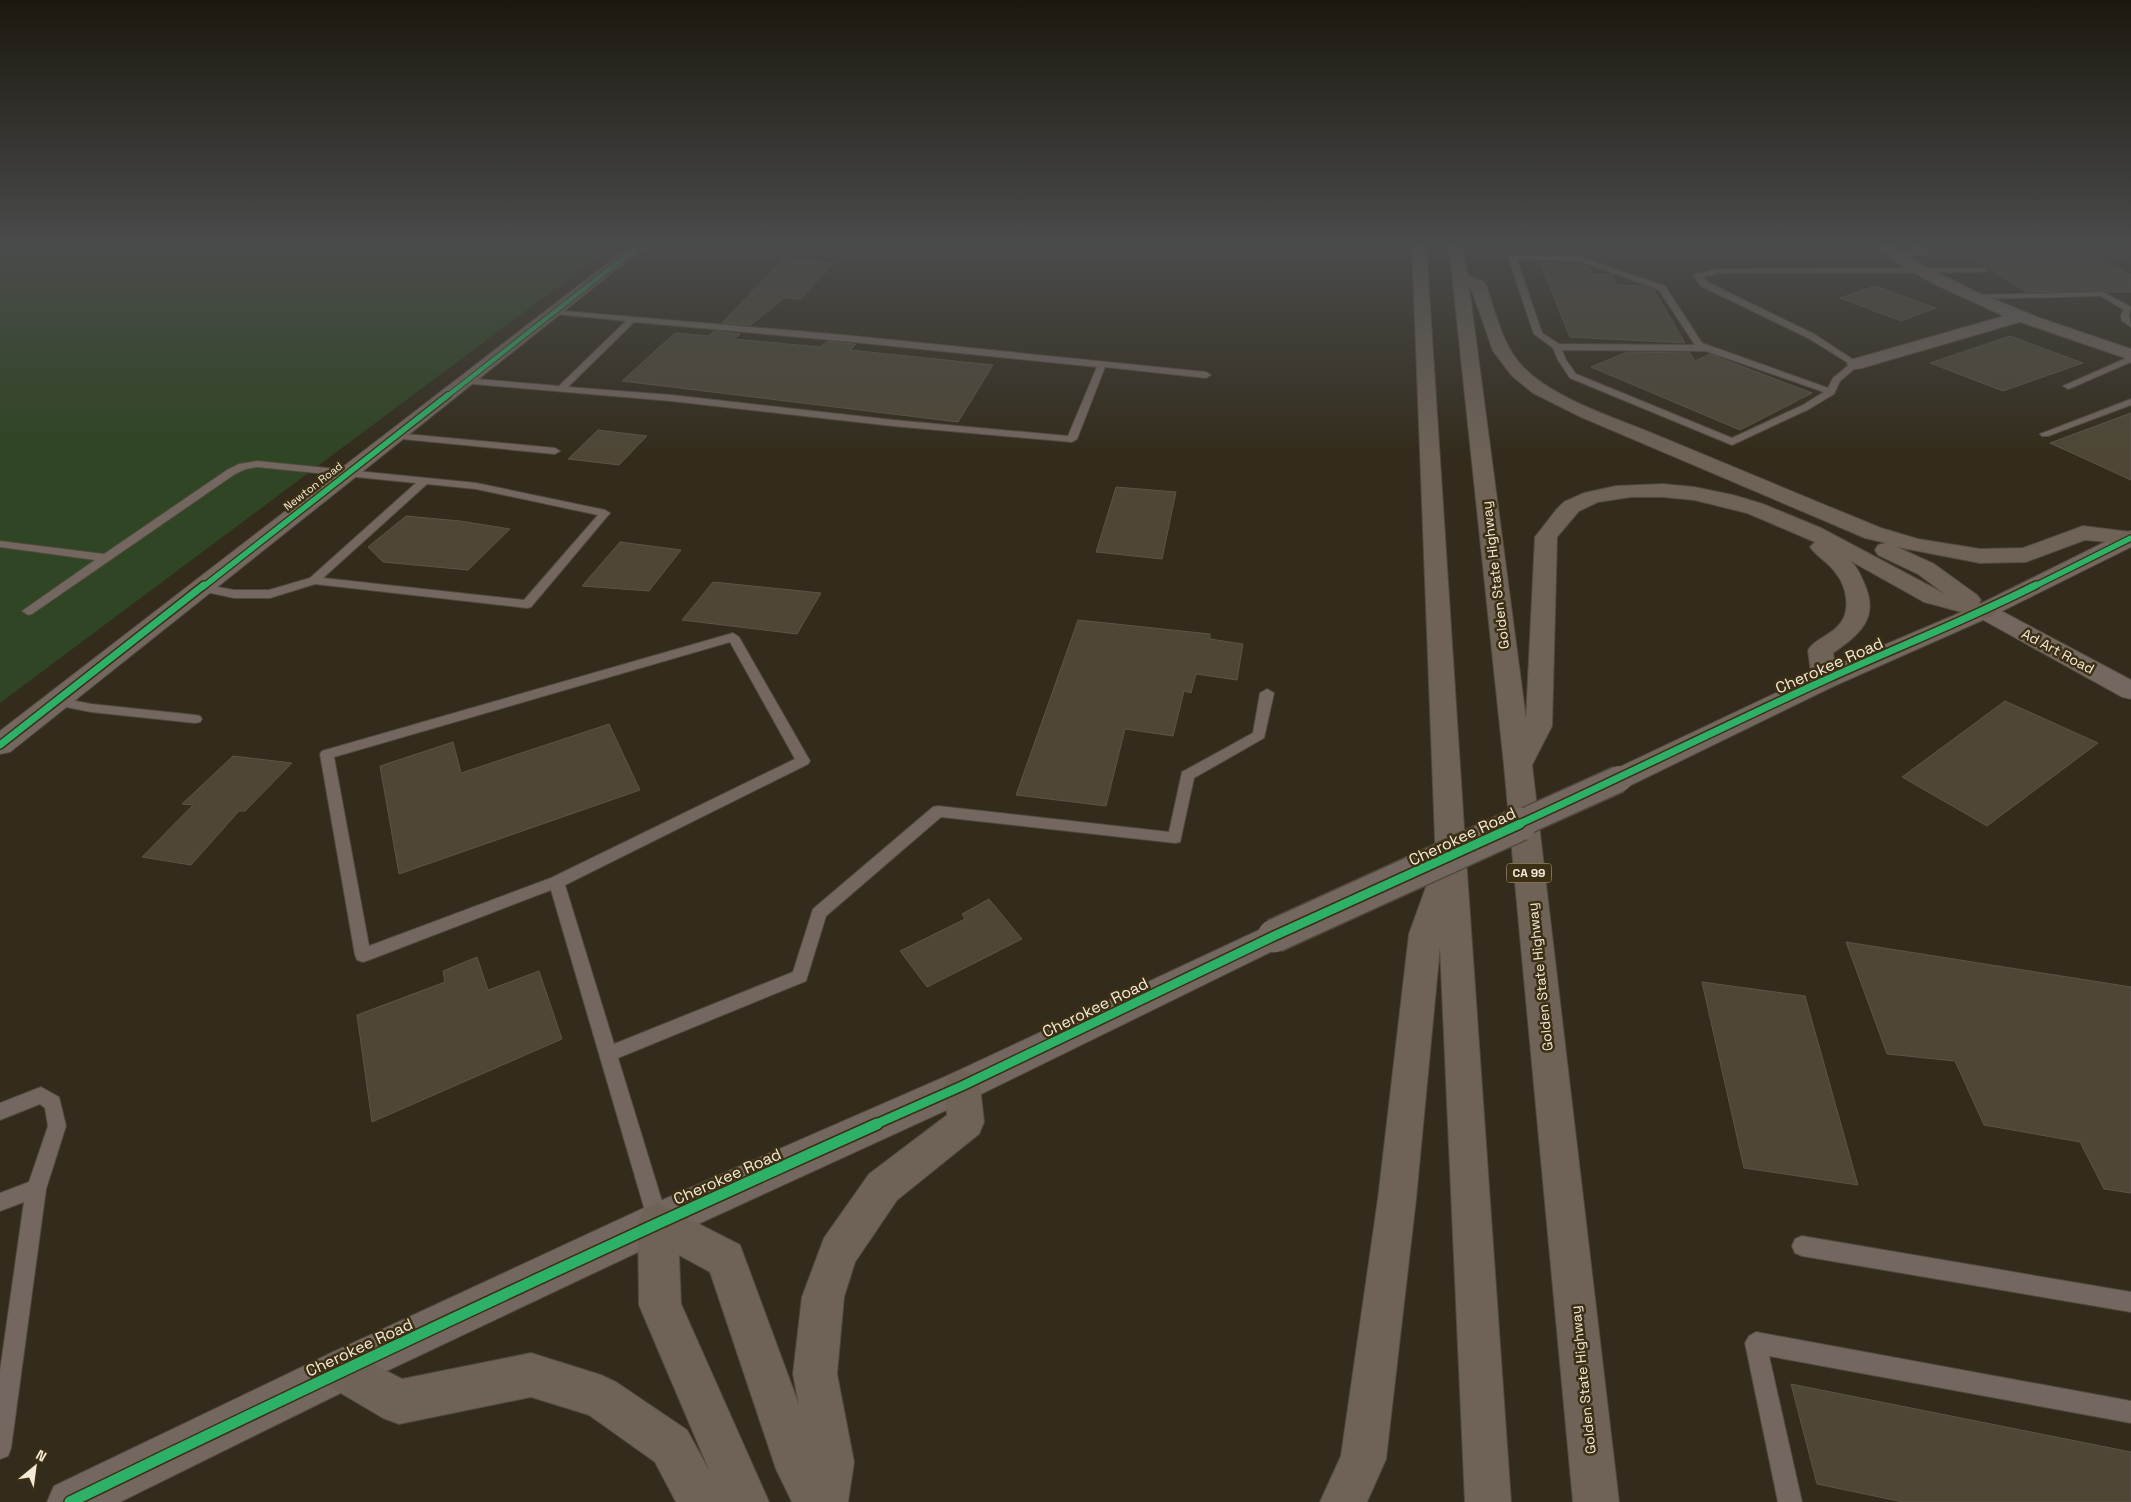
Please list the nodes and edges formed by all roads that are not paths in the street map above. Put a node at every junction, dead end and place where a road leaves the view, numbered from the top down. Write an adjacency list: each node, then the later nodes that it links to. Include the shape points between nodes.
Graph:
1 (551, 315): 18 (street, Newton Road)
2 (589, 315): 10 (lane)
3 (1423, 315): 44 (highway)
4 (1464, 315): 43 (highway, Golden State Highway / CA 99)
5 (1489, 315): 28 (highway, via 1502,350 1516,371 1545,393)
6 (1532, 315): 11 (lane, via 1538,334)
7 (1680, 315): 12 (lane, via 1699,345)
8 (1768, 315): 16 (lane, via 1811,336)
9 (2020, 316): 13 (street); 16 (street)
10 (633, 319): 15 (lane); 20 (lane)
11 (1557, 347): 12 (lane); 21 (lane, via 1573,376 1732,442)
12 (1708, 348): 21 (lane)
13 (2131, 355)
14 (2131, 359): 19 (lane)
15 (1102, 364): 17 (lane); 20 (lane, via 1072,439)
16 (1856, 364): 21 (lane, via 1836,380)
17 (1206, 375)
18 (465, 381): 20 (lane); 24 (street, Newton Road)
19 (2068, 386)
20 (562, 388)
21 (1831, 392)
22 (2131, 402): 23 (lane)
23 (2045, 434)
24 (395, 436): 25 (lane); 26 (street, Newton Road)
25 (555, 451)
26 (349, 472): 27 (lane); 32 (lane, via 257,464 243,466); 34 (street, Newton Road)
27 (426, 480): 33 (lane); 33 (lane, via 476,486 605,513 527,604)
28 (1820, 512): 30 (highway, via 1873,533 1916,545 1980,556 2026,555 2082,533); 36 (highway, via 1835,525 1926,569)
29 (1790, 522): 36 (highway, via 1816,532 1939,600); 37 (highway, via 1846,569 1857,593 1859,610 1849,630 1820,650); 43 (highway, via 1726,498 1653,490 1606,494 1577,502 1559,517 1546,537 1539,726)
30 (2130, 538): 36 (street, Cherokee Road)
31 (0, 544): 32 (lane)
32 (107, 558): 35 (lane)
33 (314, 580): 34 (lane, via 270,594 234,594)
34 (201, 588): 40 (street, Newton Road)
35 (28, 611)
36 (1984, 611): 37 (street, Cherokee Road); 38 (street, Ad Art Road)
37 (1825, 680): 47 (street, Cherokee Road, bridge, via 1619,779 1274,936)
38 (2131, 691)
39 (1267, 693): 46 (lane, via 1259,735 1187,775 1175,838 938,812 819,913 800,976)
40 (56, 701): 41 (lane); 42 (street, Newton Road)
41 (196, 719)
42 (0, 745)
43 (1518, 765): 64 (highway, Golden State Highway / CA 99)
44 (1451, 858): 62 (highway, via 1425,934 1397,1199 1363,1459); 63 (highway)
45 (556, 882): 45 (lane, via 803,760 733,637 328,754 363,955); 46 (lane)
46 (607, 1055): 51 (lane)
47 (962, 1086): 51 (street, Cherokee Road); 61 (highway, via 966,1122 883,1187 838,1252 823,1297 815,1374 831,1462)
48 (0, 1112): 49 (lane, via 41,1095 53,1103 57,1126)
49 (36, 1189): 50 (lane); 56 (lane)
50 (0, 1202)
51 (658, 1222): 54 (street, Cherokee Road); 59 (highway, via 660,1305); 60 (highway, via 726,1259 799,1469)
52 (1802, 1246): 53 (lane)
53 (2131, 1302)
54 (342, 1370): 57 (street, Cherokee Road); 58 (highway, via 399,1402 531,1375 601,1397 670,1446)
55 (2131, 1412): 65 (lane, via 1756,1343)
56 (0, 1448)
57 (70, 1502)
58 (701, 1502)
59 (746, 1502)
60 (818, 1502)
61 (825, 1502)
62 (1343, 1502)
63 (1488, 1502)
64 (1596, 1502)
65 (1790, 1502)

